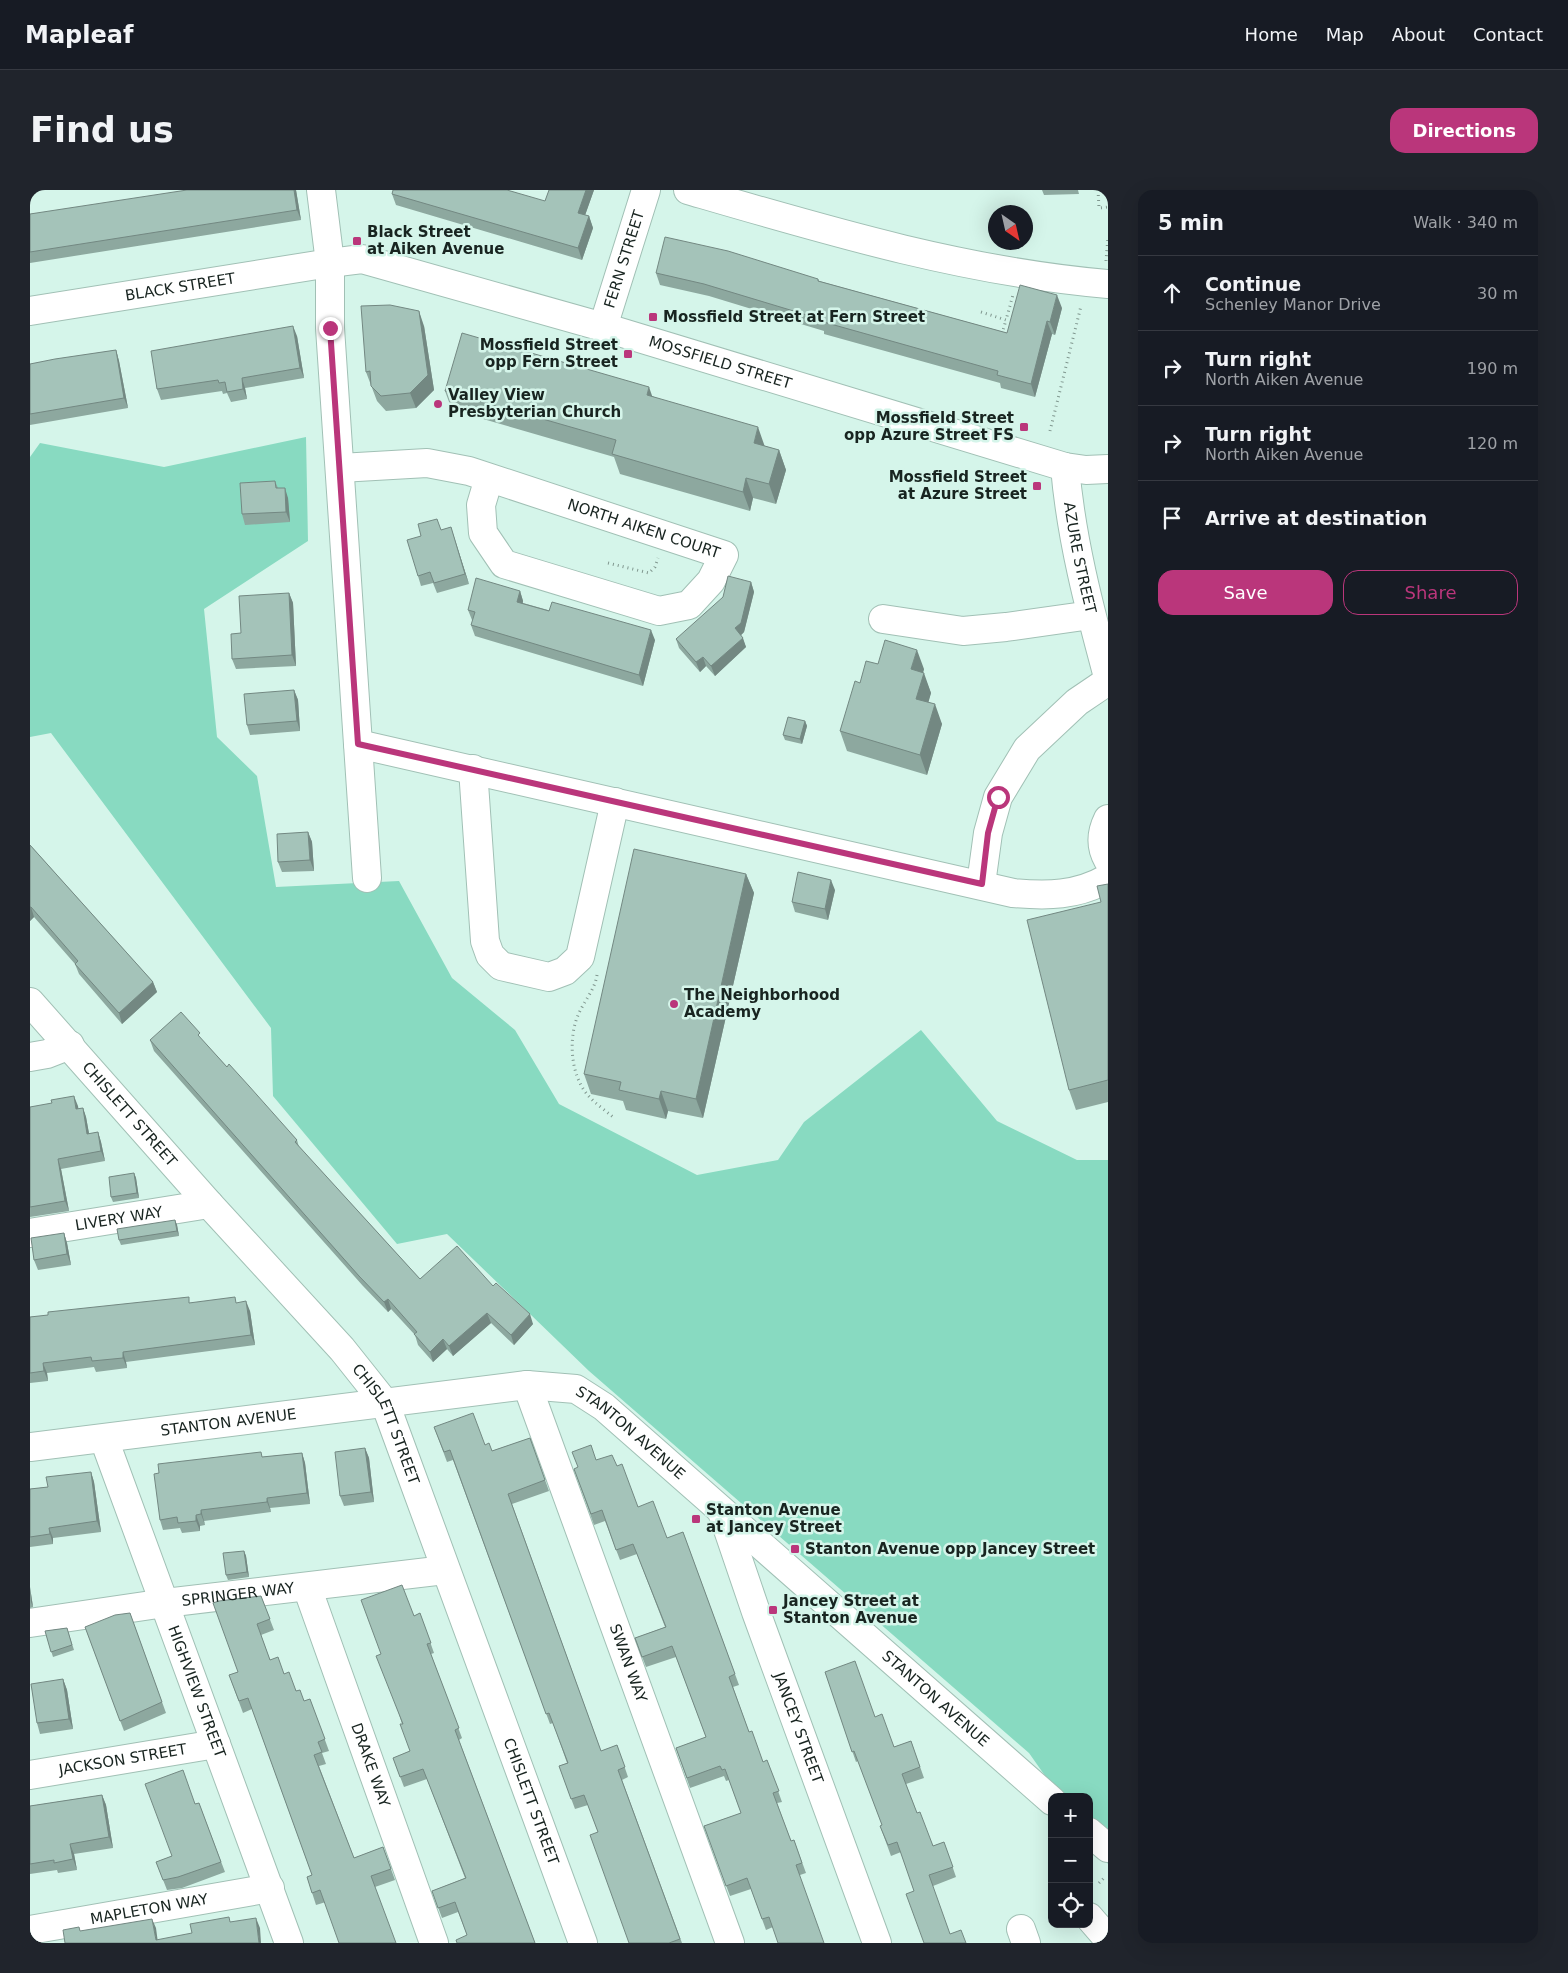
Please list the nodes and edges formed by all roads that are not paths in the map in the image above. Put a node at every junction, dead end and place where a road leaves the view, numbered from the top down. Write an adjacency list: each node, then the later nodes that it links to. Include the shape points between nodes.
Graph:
1 (321, 190): 4 (street)
2 (646, 190): 7 (street, FERN STREET)
3 (688, 190): 5 (street, via 814,227 940,258 1066,280)
4 (330, 263): 6 (street, BLACK STREET); 7 (street, MOSSFIELD STREET, via 362,260); 9 (street, via 330,328)
5 (1107, 273)
6 (30, 311)
7 (603, 327): 8 (street, MOSSFIELD STREET)
8 (1065, 467): 10 (street, MOSSFIELD STREET); 12 (street, AZURE STREET, via 1069,512)
9 (340, 468): 11 (street, NORTH AIKEN COURT, via 427,464); 16 (street)
10 (1108, 469)
11 (489, 478): 11 (street, NORTH AIKEN COURT, via 481,506 483,533 504,564 659,611 689,605 711,581 724,555)
12 (1092, 615): 13 (street, via 962,631); 14 (street, AZURE STREET)
13 (883, 619)
14 (1108, 677)
15 (1108, 681): 23 (street, via 1077,702 1027,749 998,797 988,833)
16 (358, 744): 17 (street); 21 (street)
17 (473, 770): 18 (street); 18 (street, via 485,941 490,955 501,966 549,977 565,971 580,958)
18 (615, 802): 23 (street)
19 (1108, 818): 20 (street, via 1101,841)
20 (1108, 860)
21 (367, 878)
22 (1108, 878): 23 (street, via 1065,895 1013,893)
23 (982, 884)
24 (30, 1002): 25 (street, CHISLETT STREET)
25 (70, 1045): 26 (street); 27 (street, CHISLETT STREET)
26 (30, 1057)
27 (208, 1204): 28 (street, LIVERY WAY); 30 (street, CHISLETT STREET, via 342,1349)
28 (30, 1233)
29 (526, 1385): 30 (street, STANTON AVENUE); 33 (street, STANTON AVENUE, via 576,1389 604,1407); 50 (street, SWAN WAY)
30 (385, 1403): 31 (street, STANTON AVENUE); 34 (street, CHISLETT STREET)
31 (104, 1438): 32 (street, STANTON AVENUE); 36 (street, HIGHVIEW STREET)
32 (30, 1447)
33 (723, 1513): 40 (street, STANTON AVENUE); 51 (street, JANCEY STREET)
34 (446, 1570): 35 (street, SPRINGER WAY); 49 (street, CHISLETT STREET)
35 (307, 1588): 36 (street, SPRINGER WAY); 48 (street, DRAKE WAY)
36 (165, 1603): 37 (street, SPRINGER WAY); 38 (street, HIGHVIEW STREET)
37 (30, 1623)
38 (216, 1744): 39 (street, JACKSON STREET); 43 (street, HIGHVIEW STREET)
39 (30, 1775)
40 (1048, 1797)
41 (1093, 1835): 42 (street)
42 (1108, 1848)
43 (270, 1888): 45 (street, MAPLETON WAY); 47 (street, HIGHVIEW STREET)
44 (1093, 1922): 46 (street)
45 (30, 1930)
46 (1108, 1940)
47 (289, 1943)
48 (434, 1943)
49 (583, 1943)
50 (730, 1943)
51 (876, 1943)

